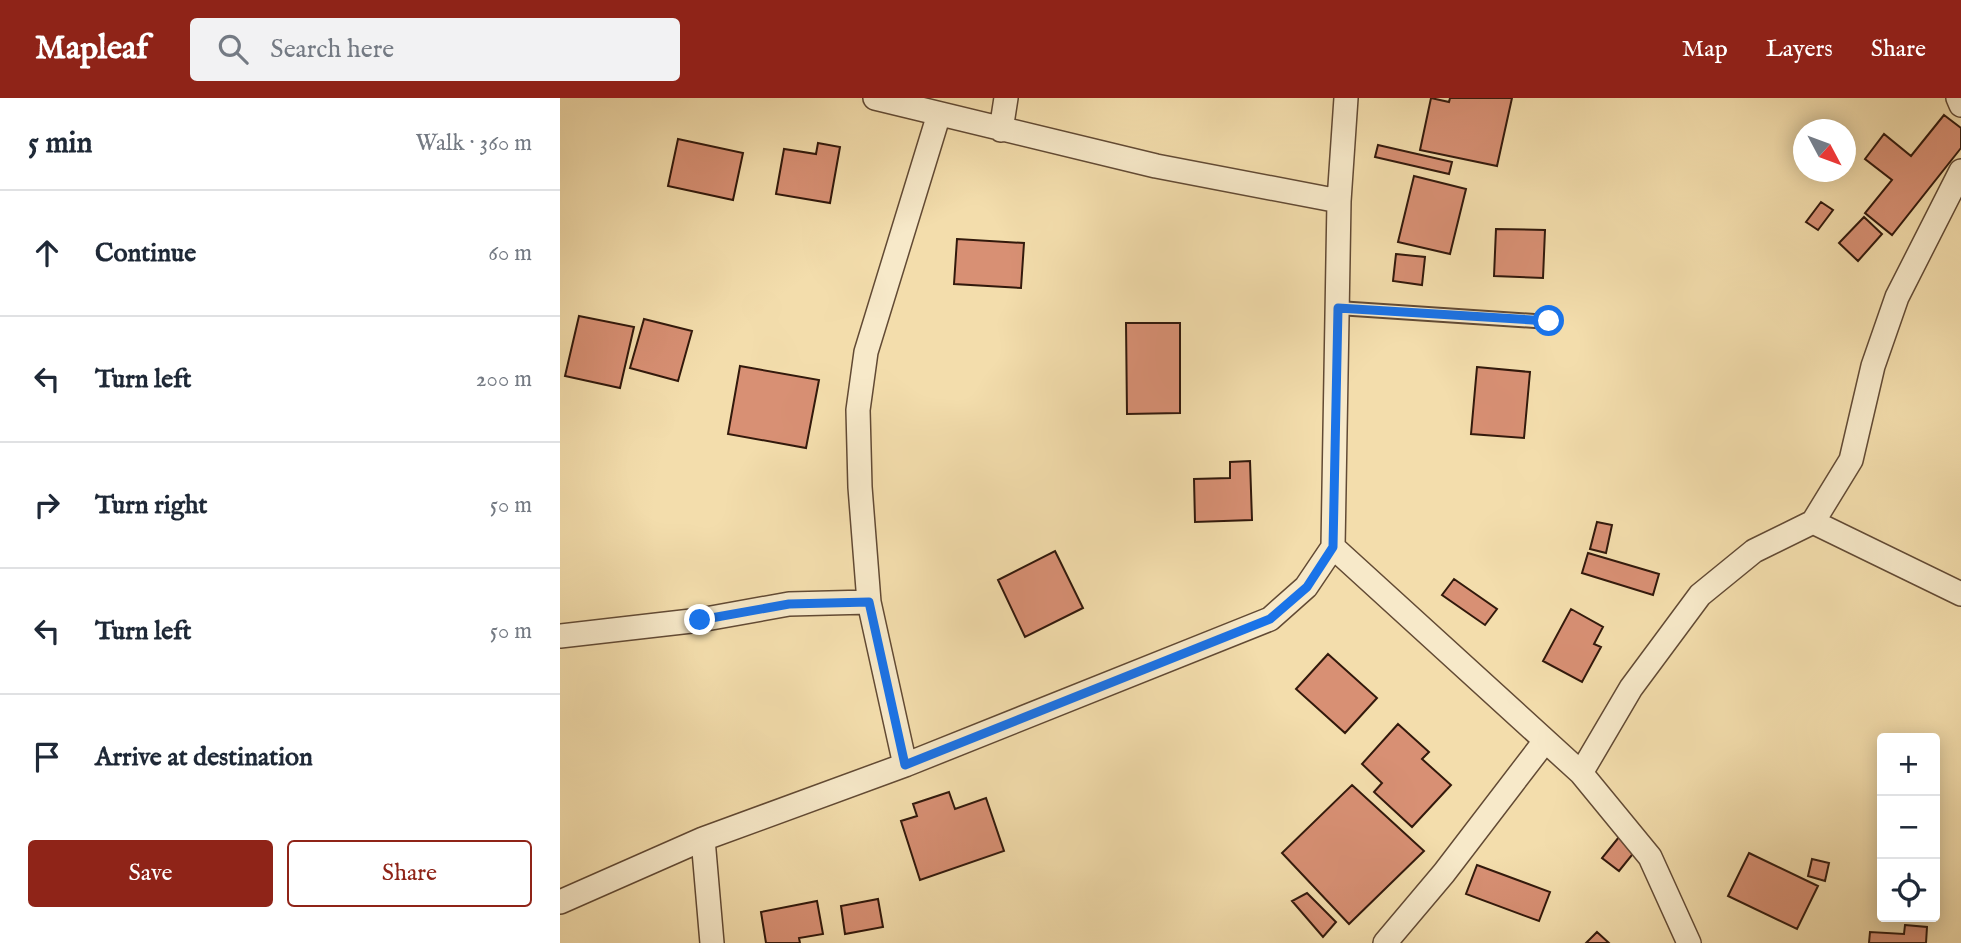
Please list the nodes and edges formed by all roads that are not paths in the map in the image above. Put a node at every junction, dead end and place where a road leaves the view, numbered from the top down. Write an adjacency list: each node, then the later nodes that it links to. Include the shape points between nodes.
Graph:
1 (875, 98): 6 (street)
2 (1006, 98): 7 (street)
3 (1346, 98): 9 (street)
4 (1958, 98): 5 (street)
5 (1961, 105)
6 (939, 114): 7 (street); 15 (street, via 866,352 858,410)
7 (1001, 130): 9 (street)
8 (1961, 171): 12 (street, via 1897,297 1872,366 1852,460)
9 (1339, 201): 10 (street)
10 (1338, 308): 11 (lane); 13 (street)
11 (1549, 321)
12 (1813, 522): 14 (street); 19 (street, via 1754,551 1700,595 1631,688)
13 (1333, 547): 17 (street); 18 (street, via 1307,587 1270,619)
14 (1961, 594)
15 (869, 602): 16 (street, via 789,604 700,620); 18 (street)
16 (560, 636)
17 (1545, 741): 19 (street); 23 (street)
18 (905, 765): 20 (street)
19 (1581, 773): 24 (street, via 1650,857)
20 (703, 839): 21 (street); 22 (street)
21 (560, 902)
22 (712, 943)
23 (1385, 943)
24 (1689, 943)

